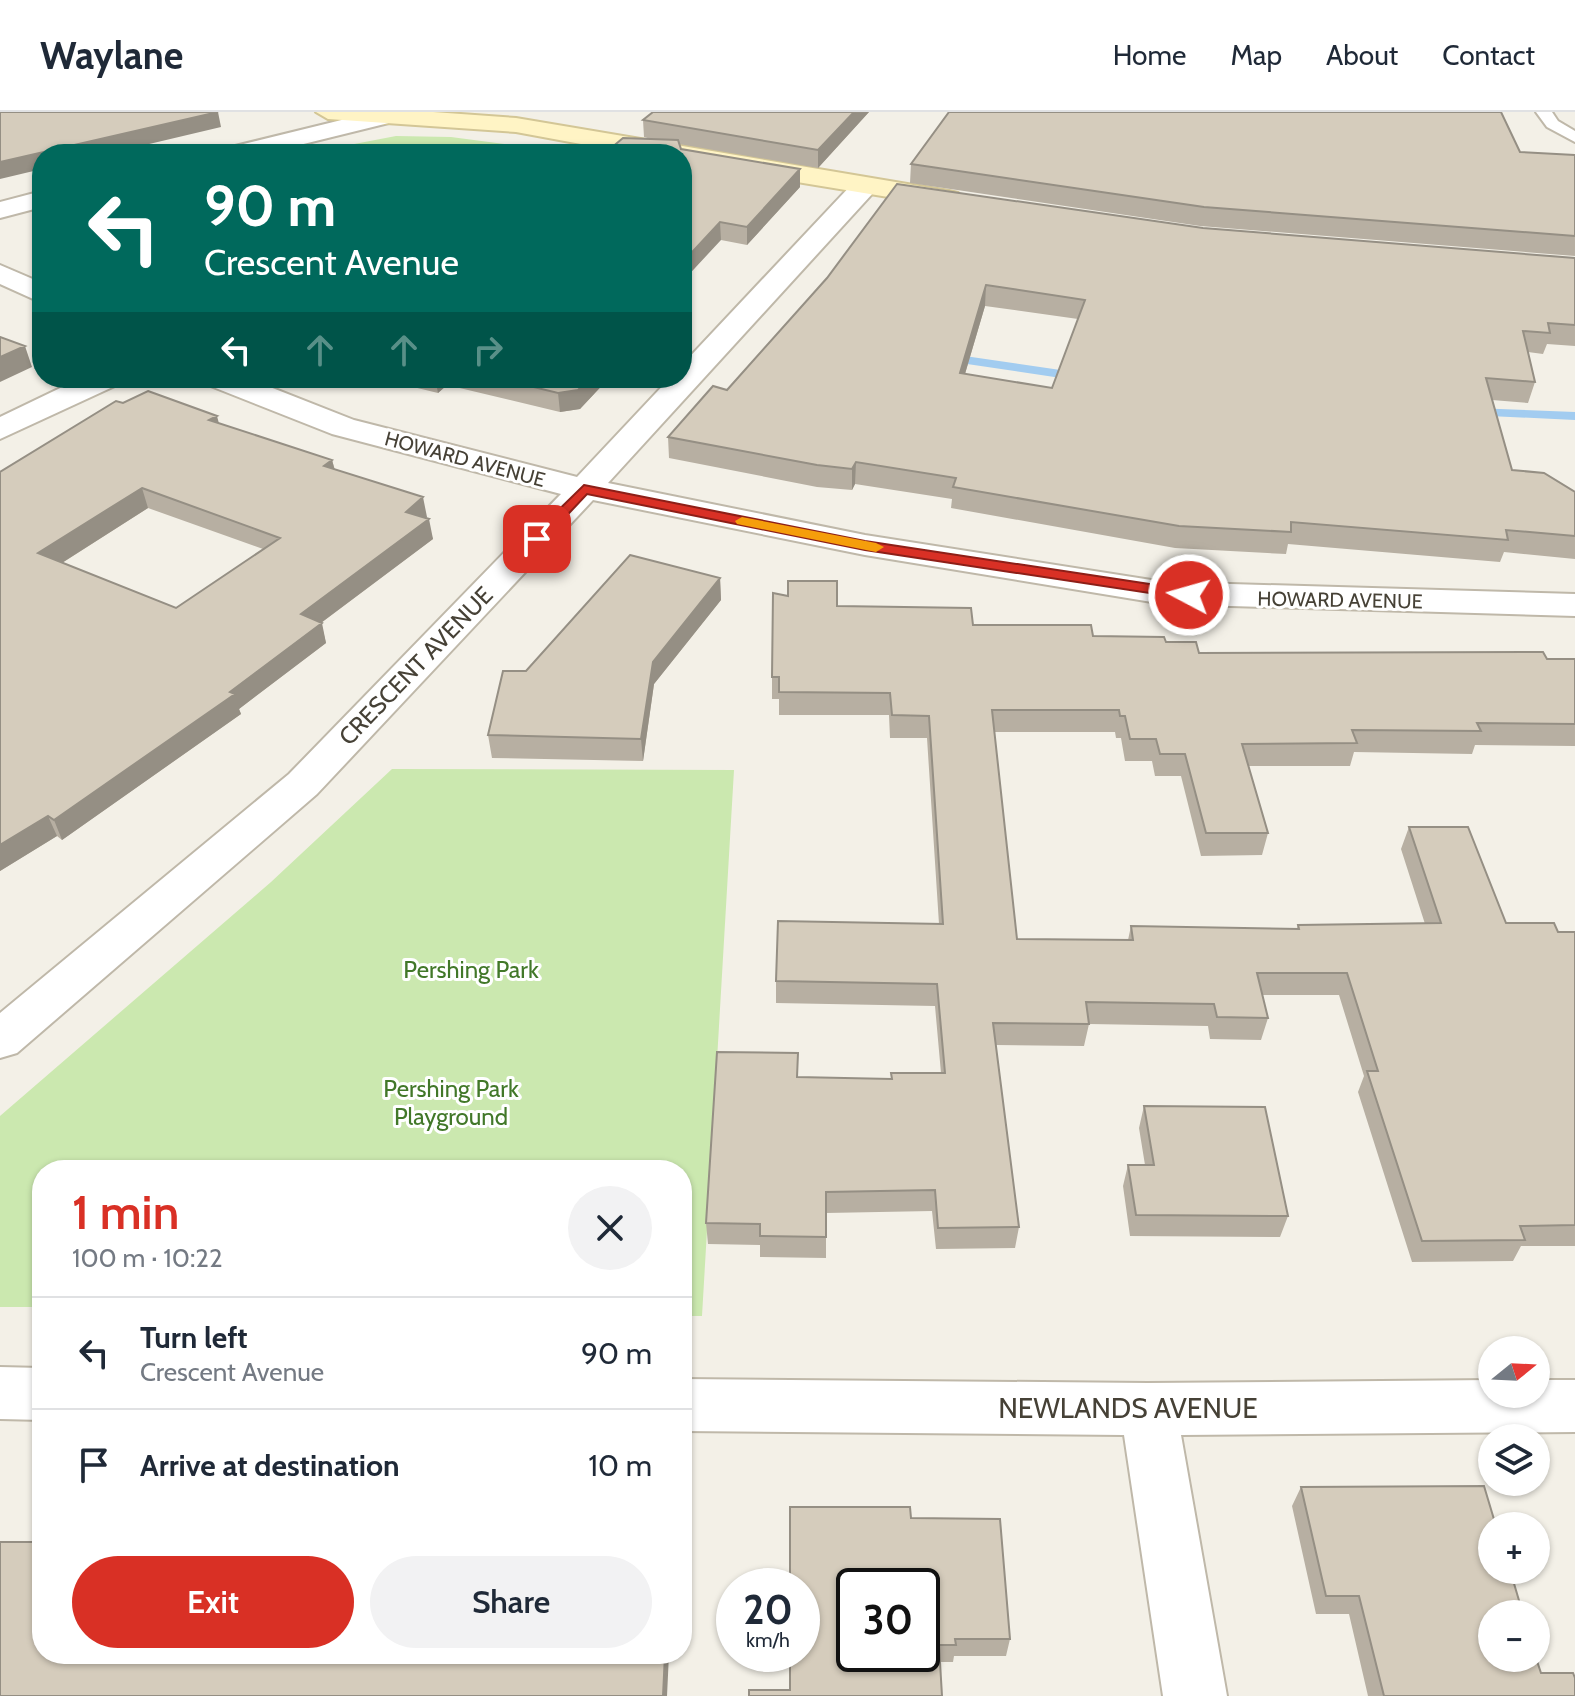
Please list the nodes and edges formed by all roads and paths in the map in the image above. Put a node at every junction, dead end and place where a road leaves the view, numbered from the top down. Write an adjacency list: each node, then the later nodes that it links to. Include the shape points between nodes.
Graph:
1 (328, 112): 3 (street)
2 (1544, 112): 4 (lane, via 1552,124)
3 (395, 115): 5 (street); 6 (street, via 516,125)
4 (1575, 137)
5 (274, 144)
6 (623, 144)
7 (692, 156): 8 (street)
8 (864, 187): 10 (street); 14 (street, CRESCENT AVENUE)
9 (32, 202): 11 (street)
10 (971, 203)
11 (0, 210)
12 (0, 273): 13 (street)
13 (32, 289)
14 (692, 373)
15 (85, 388): 18 (street)
16 (244, 388): 19 (street, HOWARD AVENUE, via 343,427)
17 (678, 388): 19 (street, CRESCENT AVENUE)
18 (0, 429)
19 (584, 489): 20 (street, HOWARD AVENUE, via 865,545 1164,593); 21 (street, CRESCENT AVENUE, via 303,784)
20 (1575, 605)
21 (0, 1040)
22 (0, 1393): 23 (street)
23 (32, 1394)
24 (692, 1405): 26 (street, NEWLANDS AVENUE)
25 (1575, 1406): 26 (street, NEWLANDS AVENUE)
26 (1148, 1409): 27 (street)
27 (1195, 1696)

